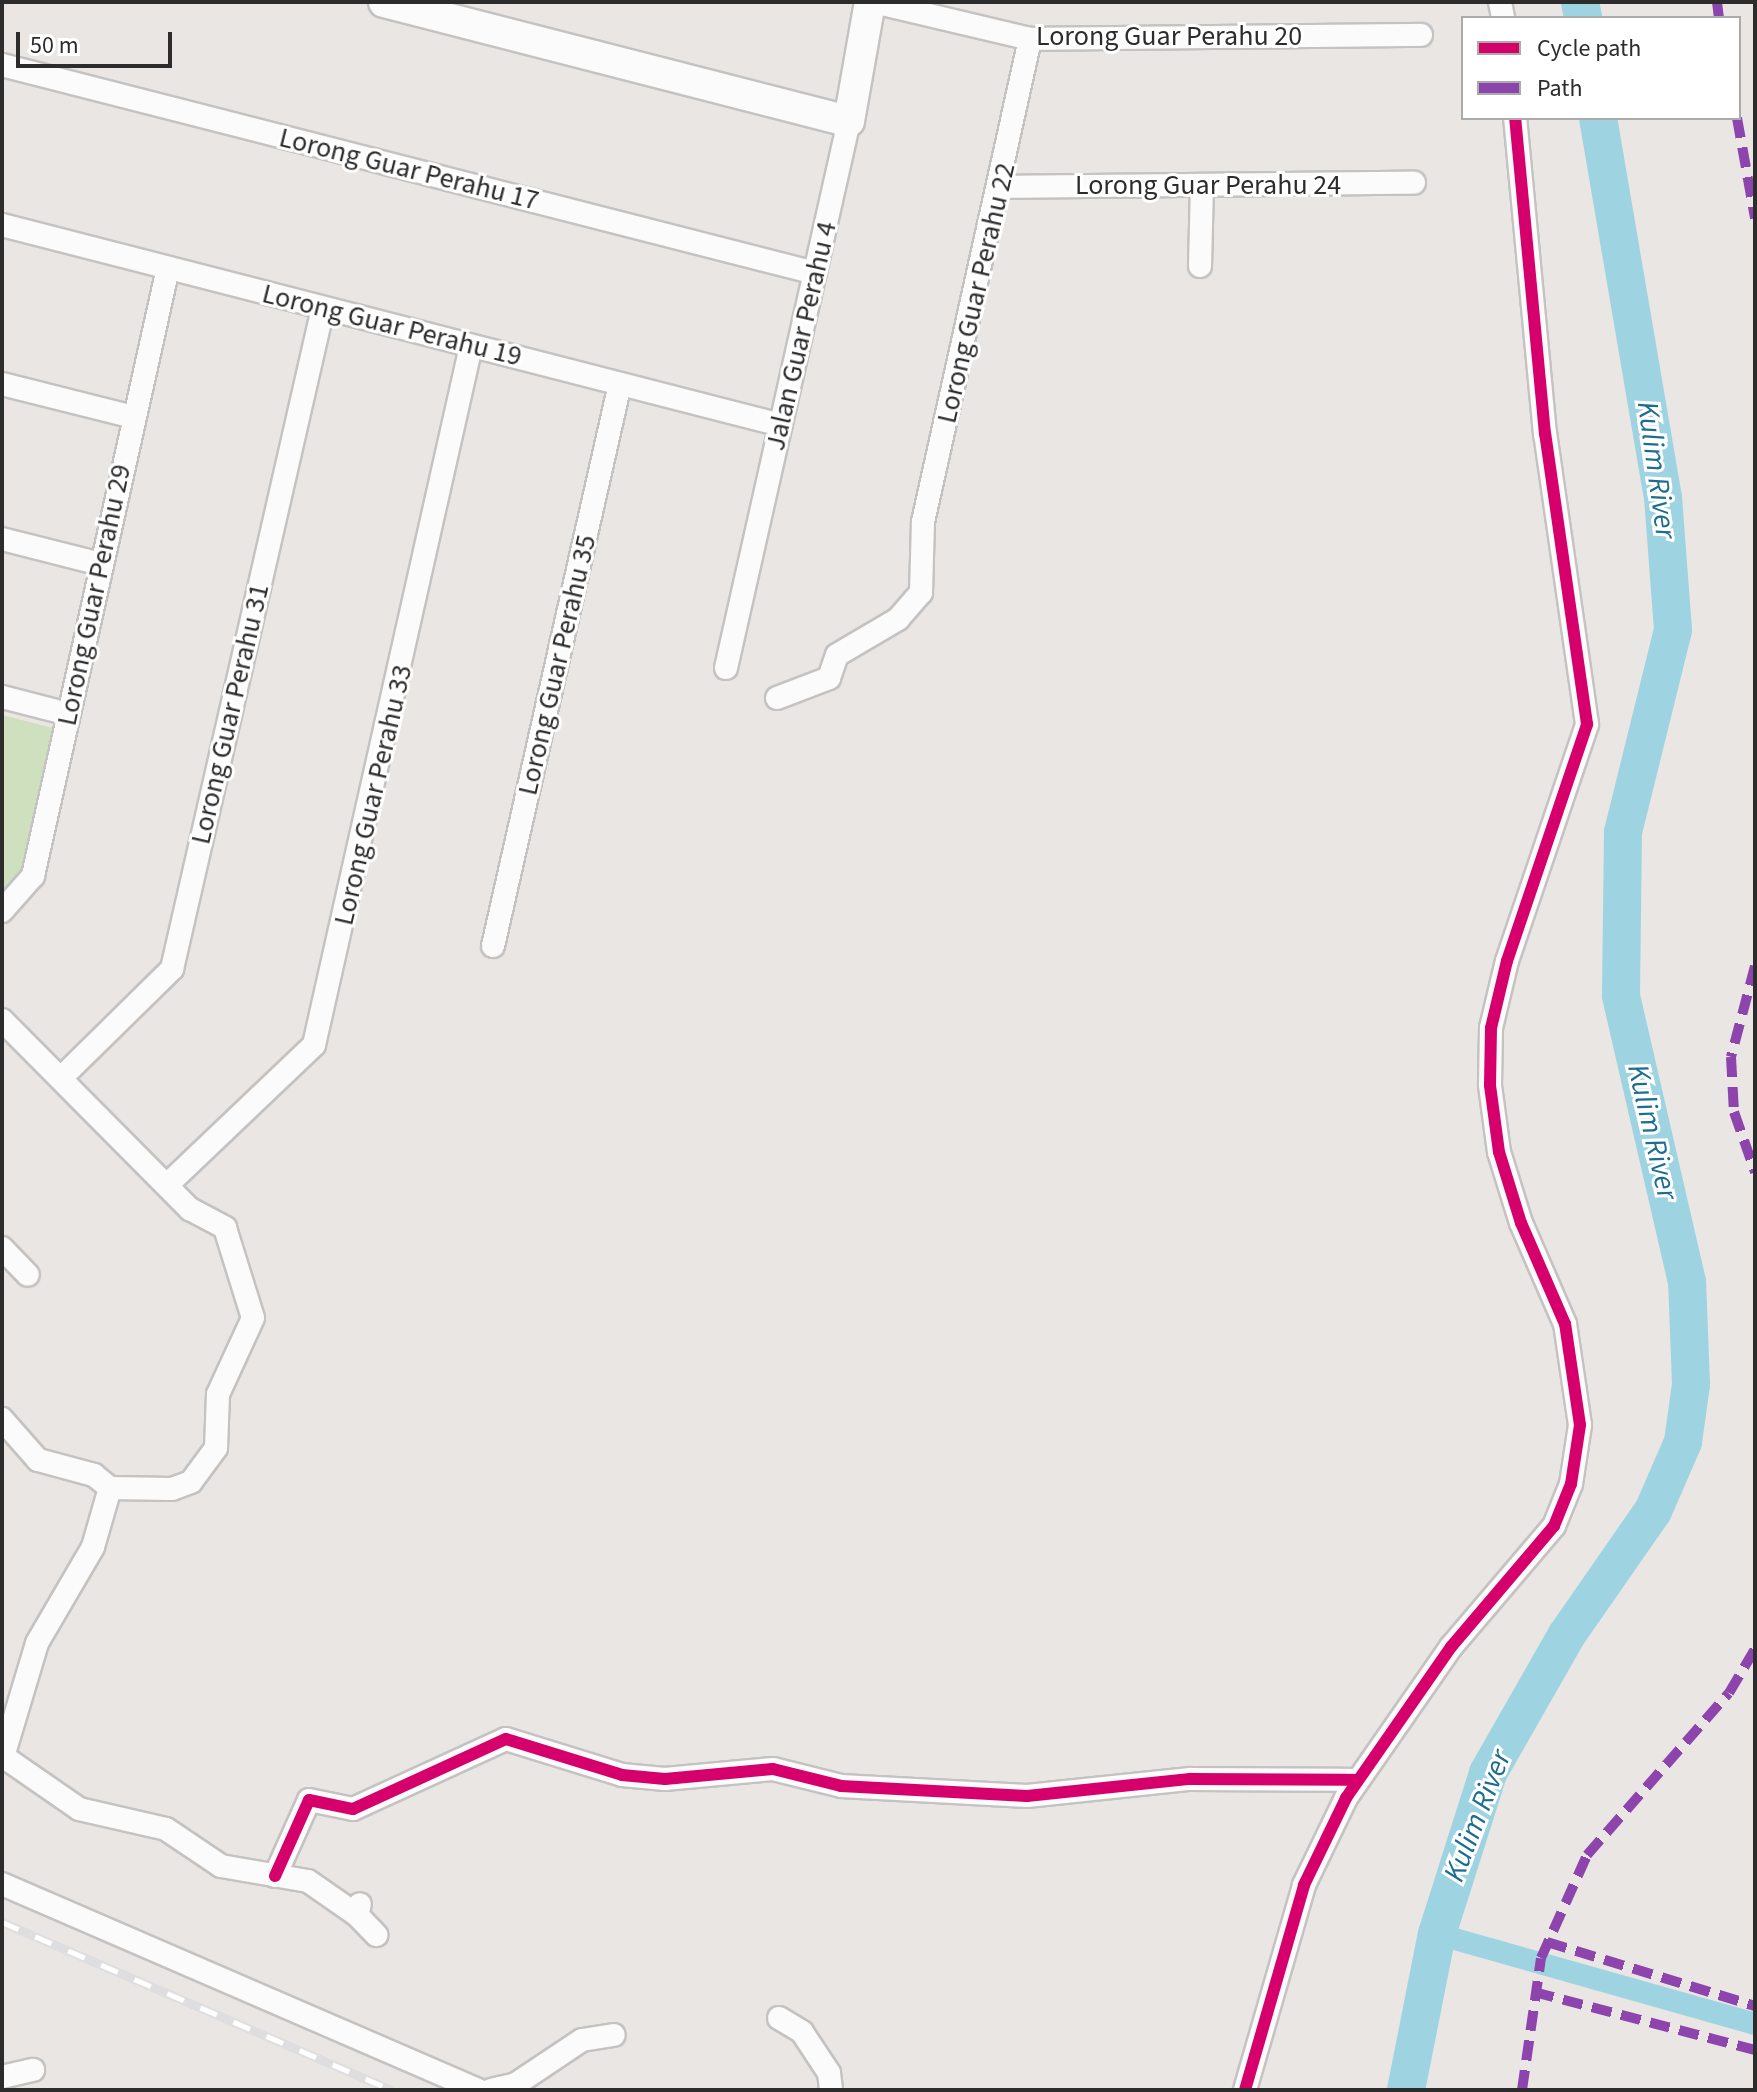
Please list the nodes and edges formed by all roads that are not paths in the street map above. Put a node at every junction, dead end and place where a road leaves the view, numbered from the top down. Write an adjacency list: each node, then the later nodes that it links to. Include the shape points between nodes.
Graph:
1 (384, 2): 7 (street)
2 (872, 2): 4 (street, Lorong Guar Perahu 20); 7 (street, Jalan Guar Perahu 4)
3 (1421, 35): 4 (street, Lorong Guar Perahu 20)
4 (1030, 39): 10 (street, Lorong Guar Perahu 22)
5 (2, 65): 14 (street, Lorong Guar Perahu 17)
6 (1515, 120): 37 (street, via 1545,434 1587,724 1507,961 1491,1028 1490,1085 1499,1152 1565,1324 1580,1425 1571,1484 1554,1526 1451,1647)
7 (849, 121): 14 (street, Jalan Guar Perahu 4)
8 (1414, 183): 9 (street, Lorong Guar Perahu 24)
9 (1202, 185): 10 (street, Lorong Guar Perahu 24); 12 (street)
10 (1003, 187): 25 (street, Lorong Guar Perahu 22, via 919,548 921,593 911,607 837,655 829,678)
11 (2, 225): 13 (street, Lorong Guar Perahu 19)
12 (1200, 266)
13 (168, 268): 15 (street, Lorong Guar Perahu 19); 19 (street, Lorong Guar Perahu 29)
14 (815, 273): 20 (street, Jalan Guar Perahu 4)
15 (323, 308): 16 (street, Lorong Guar Perahu 19); 30 (street, Lorong Guar Perahu 31, via 172,969)
16 (471, 346): 18 (street, Lorong Guar Perahu 19); 31 (street, Lorong Guar Perahu 33, via 314,1045)
17 (2, 384): 19 (street)
18 (620, 384): 20 (street, Lorong Guar Perahu 19); 28 (street, Lorong Guar Perahu 35)
19 (133, 417): 22 (street, Lorong Guar Perahu 29)
20 (781, 425): 23 (street, Jalan Guar Perahu 4)
21 (2, 539): 22 (street)
22 (101, 564): 26 (street, Lorong Guar Perahu 29)
23 (726, 668)
24 (2, 697): 26 (street)
25 (777, 698)
26 (68, 714): 27 (street, Lorong Guar Perahu 29, via 33,876)
27 (2, 911)
28 (493, 946)
29 (2, 1020): 30 (street)
30 (61, 1078): 31 (street)
31 (167, 1185): 35 (street, via 225,1228 253,1318 218,1394 216,1448 191,1482 172,1489)
32 (2, 1248): 33 (street)
33 (28, 1275)
34 (2, 1419): 35 (street, via 38,1460 94,1475)
35 (110, 1488): 36 (street, via 93,1547 37,1643)
36 (3, 1758): 38 (street, via 79,1809 166,1829 221,1866)
37 (1358, 1780): 38 (street, via 1190,1779 1027,1796 841,1786 773,1769 665,1779 622,1775 506,1739 353,1809 309,1800); 50 (street, via 1304,1885)
38 (275, 1876): 40 (street, via 308,1881 359,1910)
39 (2, 1884): 46 (street)
40 (376, 1935)
41 (779, 2018): 49 (street, via 802,2032)
42 (614, 2035): 43 (street, via 582,2040)
43 (547, 2064): 47 (street); 48 (street)
44 (33, 2070): 45 (street)
45 (2, 2077)
46 (478, 2090)
47 (491, 2090)
48 (545, 2090)
49 (831, 2090)
50 (1245, 2090)

